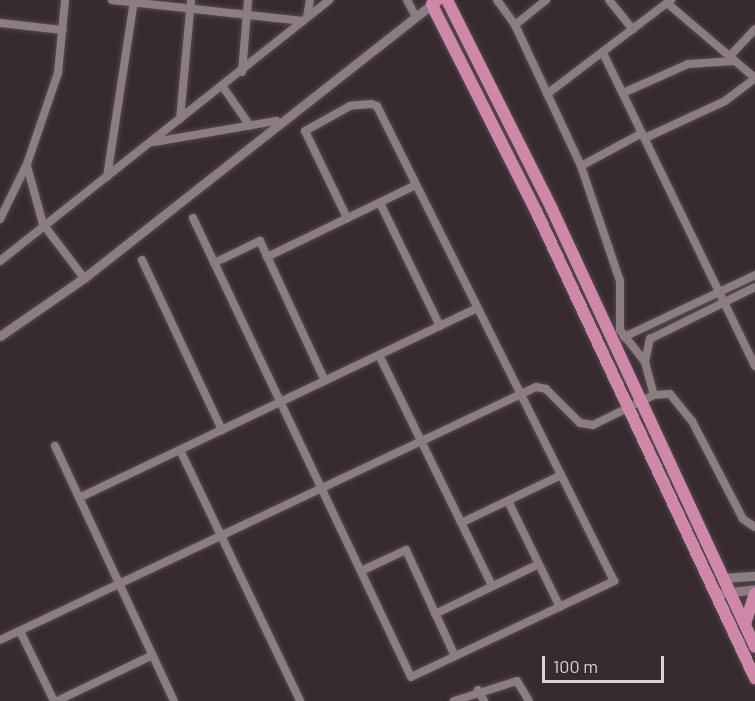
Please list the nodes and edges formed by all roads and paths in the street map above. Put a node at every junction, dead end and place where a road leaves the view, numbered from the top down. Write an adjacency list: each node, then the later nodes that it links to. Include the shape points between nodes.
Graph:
1 (65, 0): 22 (street)
2 (112, 0): 13 (street)
3 (191, 0): 15 (street)
4 (248, 0): 17 (street)
5 (310, 0): 18 (street)
6 (329, 0): 18 (street)
7 (407, 0): 16 (street)
8 (447, 0): 64 (main road)
9 (497, 0): 20 (street)
10 (546, 0): 20 (street)
11 (609, 0): 23 (street)
12 (669, 1): 23 (street); 25 (street)
13 (134, 2): 15 (street); 38 (street)
14 (434, 2): 16 (street); 66 (main road)
15 (190, 11): 17 (street); 31 (street)
16 (416, 16): 32 (street)
17 (246, 17): 18 (street); 26 (street)
18 (305, 19): 26 (street)
19 (0, 23): 22 (street)
20 (515, 25): 30 (street)
21 (755, 29): 25 (street)
22 (63, 30): 36 (street, via 60,66)
23 (633, 30): 24 (street)
24 (603, 53): 29 (street); 30 (street)
25 (732, 59): 27 (street); 29 (street, via 688,64)
26 (242, 72): 28 (street)
27 (755, 78): 34 (street, via 724,101)
28 (223, 87): 31 (street); 33 (street)
29 (623, 93): 34 (street)
30 (547, 94): 37 (street)
31 (180, 119): 35 (street)
32 (276, 122): 33 (street); 50 (street)
33 (250, 126): 35 (street)
34 (644, 135): 37 (street); 52 (street)
35 (151, 142): 38 (street)
36 (27, 164): 43 (street); 44 (street)
37 (581, 166): 57 (street, via 620,281)
38 (107, 177): 44 (street)
39 (416, 185): 40 (street); 42 (street, via 377,106 350,106 305,131); 54 (street)
40 (380, 203): 42 (street); 55 (street)
41 (193, 218): 48 (street)
42 (347, 218): 45 (street)
43 (0, 219)
44 (43, 225): 47 (street); 50 (street)
45 (267, 257): 48 (street, via 260,241); 61 (street)
46 (142, 260): 67 (street)
47 (0, 261)
48 (214, 263): 65 (street)
49 (755, 275): 52 (street)
50 (84, 278): 56 (street)
51 (755, 287): 53 (street)
52 (719, 289): 53 (street); 57 (street)
53 (726, 304): 59 (street, via 650,339); 60 (street)
54 (477, 308): 55 (street); 62 (street)
55 (440, 326): 58 (street)
56 (0, 336)
57 (624, 337): 59 (street)
58 (379, 354): 61 (street); 68 (street)
59 (645, 362): 63 (street)
60 (755, 366)
61 (325, 381): 65 (street)
62 (521, 394): 66 (street, via 536,387 546,389 580,423 593,425); 68 (street); 71 (street)
63 (654, 395): 64 (street); 76 (street, via 670,394 692,421 743,519)
64 (640, 401): 66 (street); 81 (main road)
65 (281, 403): 67 (street); 72 (street)
66 (628, 407): 86 (main road)
67 (222, 430): 70 (street)
68 (421, 441): 72 (street); 75 (street)
69 (55, 446): 73 (street)
70 (180, 450): 73 (street); 77 (street)
71 (561, 476): 74 (street); 88 (street, via 614,581)
72 (321, 488): 77 (street); 79 (street)
73 (80, 498): 82 (street)
74 (508, 501): 75 (street); 78 (street)
75 (461, 523): 83 (street)
76 (755, 527)
77 (221, 536): 82 (street); 100 (street)
78 (539, 564): 83 (street); 88 (street)
79 (361, 571): 89 (street, via 406,549); 95 (street, via 411,677)
80 (755, 576): 81 (street)
81 (723, 578): 85 (main road)
82 (120, 585): 91 (street); 94 (street)
83 (492, 586): 89 (street)
84 (755, 589): 85 (street)
85 (730, 592): 86 (street); 90 (main road)
86 (716, 594): 96 (main road)
87 (755, 594): 90 (main road)
88 (560, 607): 95 (street)
89 (435, 614): 95 (street)
90 (744, 625): 93 (main road)
91 (20, 631): 92 (street); 98 (street)
92 (0, 640)
93 (755, 647)
94 (153, 655): 98 (street); 99 (street)
95 (455, 656)
96 (755, 678)
97 (478, 690): 101 (street); 102 (street); 103 (street, via 519,682)
98 (55, 701)
99 (174, 701)
100 (300, 701)
101 (454, 701)
102 (483, 701)
103 (529, 701)

